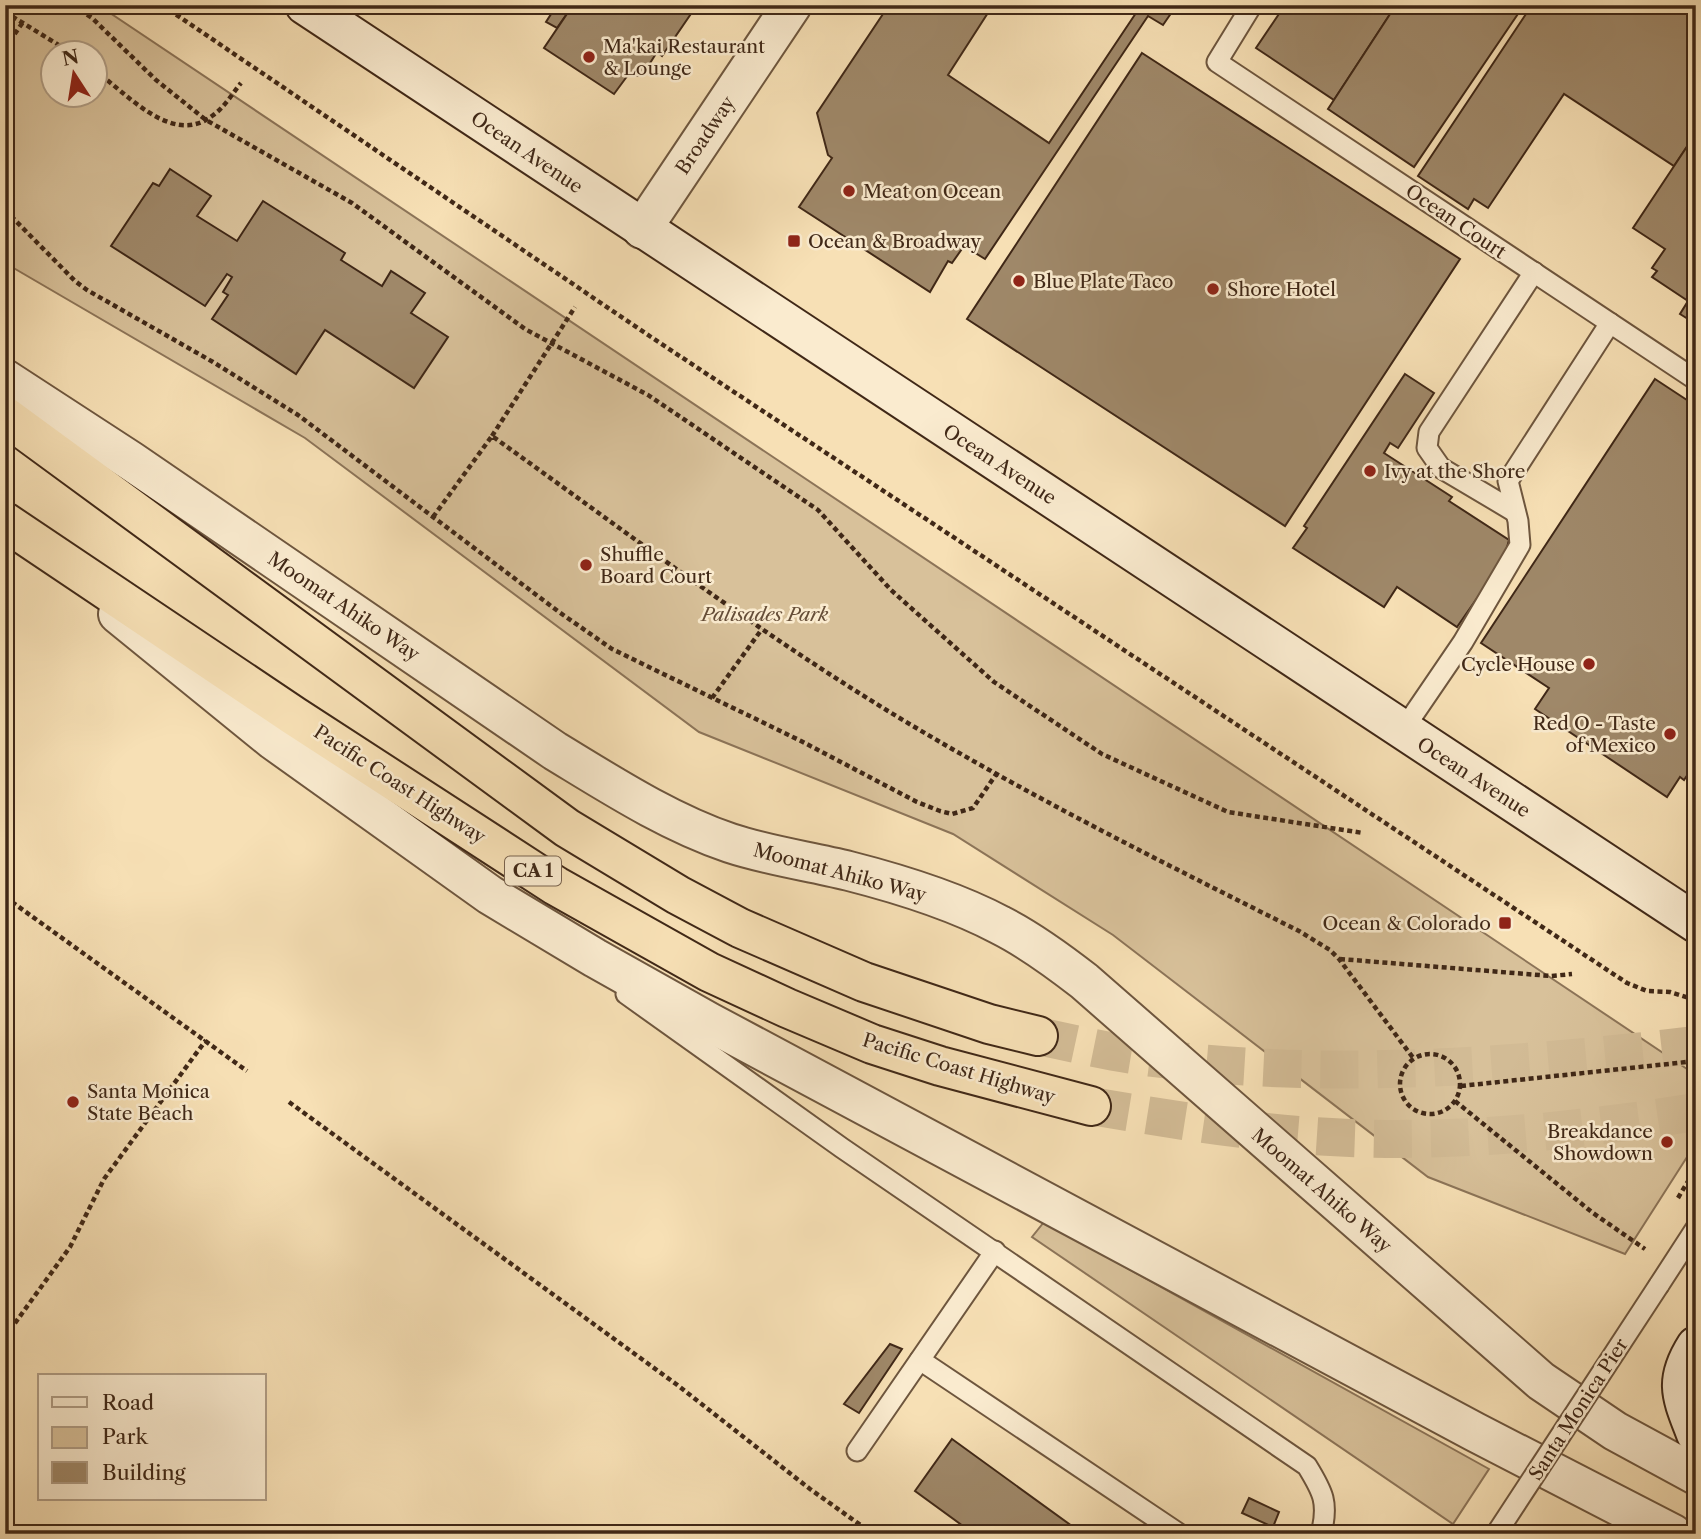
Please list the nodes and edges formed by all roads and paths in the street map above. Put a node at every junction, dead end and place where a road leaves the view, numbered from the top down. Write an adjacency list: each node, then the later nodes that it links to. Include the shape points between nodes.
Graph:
1 (73, 5): 13 (path)
2 (162, 5): 38 (path, via 652,337 1627,983)
3 (305, 5): 16 (street, Ocean Avenue)
4 (792, 5): 16 (street, Broadway)
5 (1252, 5): 17 (lane, Ocean Court, via 1217,62)
6 (5, 12): 7 (path)
7 (23, 22): 8 (path); 9 (path)
8 (48, 38)
9 (5, 48)
10 (108, 81): 13 (path, via 170,123 189,125)
11 (241, 83): 13 (path)
12 (5, 95): 14 (path)
13 (206, 120): 20 (path, via 352,203)
14 (5, 134)
15 (5, 210): 26 (path, via 87,290 298,415)
16 (642, 229): 30 (street, Ocean Avenue)
17 (1534, 272): 19 (lane, Ocean Court); 25 (lane, via 1429,432 1427,448 1441,468)
18 (575, 307): 20 (path)
19 (1610, 323): 22 (lane, Ocean Court); 25 (lane, via 1508,481)
20 (552, 344): 24 (path); 32 (path, via 648,396 818,510 891,590 994,682 1102,754 1228,812)
21 (5, 379): 56 (street, Moomat Ahiko Way, via 617,789 728,843 910,888 999,924 1043,950 1541,1381 1615,1431)
22 (1696, 380)
23 (5, 416): 39 (highway, CA 1, via 567,828 699,906 802,956 932,1006)
24 (492, 436): 26 (path); 28 (path)
25 (1515, 512): 30 (lane, via 1520,545 1463,642)
26 (433, 517): 29 (path, via 612,649)
27 (15, 529): 33 (street, via 247,720); 47 (highway, Pacific Coast Highway / CA 1, via 556,886 709,972 872,1044)
28 (762, 629): 29 (path); 31 (path)
29 (712, 698): 31 (path, via 940,811 952,814 972,808)
30 (1403, 730): 35 (street, Ocean Avenue)
31 (996, 773): 36 (path, via 1299,931)
32 (1363, 834)
33 (490, 895): 49 (lane, via 696,1045); 61 (street, via 709,1022)
34 (5, 897): 40 (path)
35 (1696, 923)
36 (1339, 959): 37 (path); 41 (path)
37 (1572, 974)
38 (1696, 1000)
39 (1038, 1036)
40 (206, 1040): 43 (path); 51 (path, via 104,1179 70,1247)
41 (1414, 1059): 44 (path, via 1432,1054 1450,1061); 45 (path, via 1402,1073 1405,1101 1430,1114)
42 (1696, 1061): 44 (path)
43 (247, 1071)
44 (1461, 1086): 45 (path)
45 (1455, 1101): 50 (path, via 1593,1213)
46 (289, 1102): 58 (path)
47 (1091, 1106)
48 (1696, 1228): 60 (lane, Santa Monica Pier, bridge)
49 (995, 1251): 53 (lane); 59 (lane, via 1307,1466 1320,1487 1327,1512)
50 (1648, 1251)
51 (5, 1337)
52 (1696, 1346): 54 (street, via 1681,1377)
53 (920, 1360): 55 (lane); 57 (lane)
54 (1696, 1434)
55 (857, 1451)
56 (1696, 1475)
57 (1178, 1532)
58 (873, 1534)
59 (1321, 1534)
60 (1496, 1534)
61 (1673, 1534)

